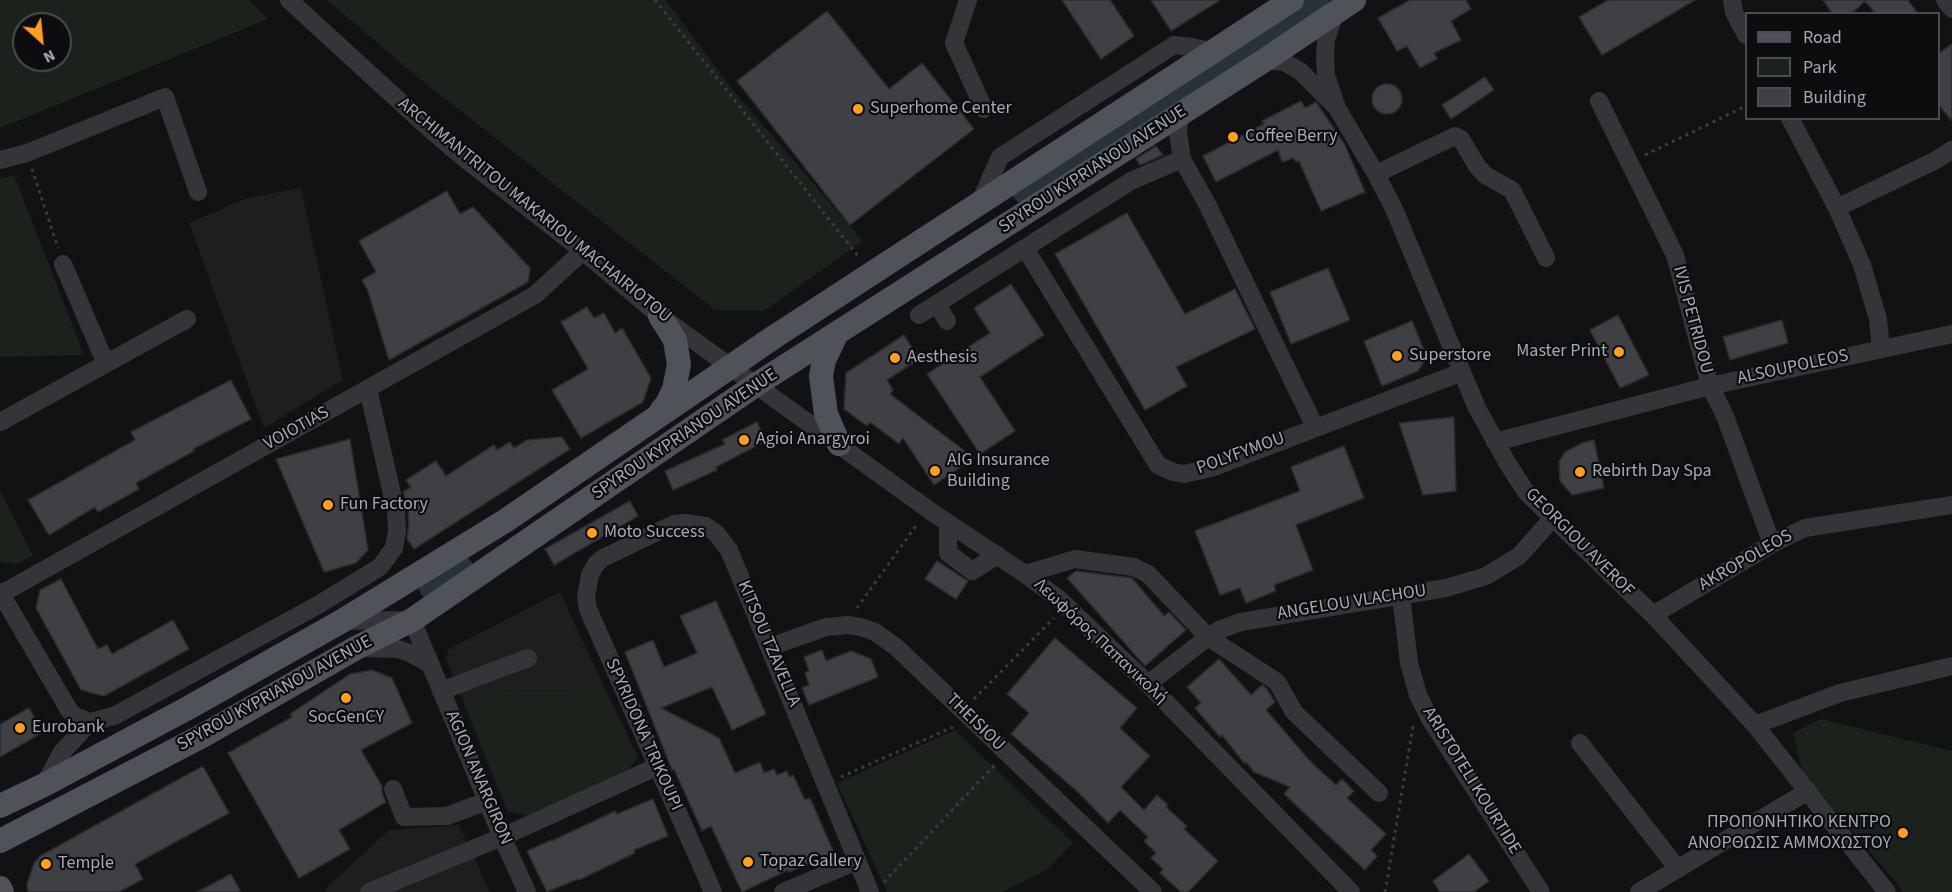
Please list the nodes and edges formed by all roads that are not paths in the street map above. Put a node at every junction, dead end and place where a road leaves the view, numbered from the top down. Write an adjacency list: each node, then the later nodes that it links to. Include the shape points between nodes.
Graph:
1 (289, 0): 22 (street, ARCHIMANTRITOU MAKARIOU MACHAIRIOTOU, via 439,137)
2 (968, 0): 12 (street, via 954,43)
3 (1732, 0): 8 (street)
4 (1945, 0): 7 (street)
5 (1280, 4): 34 (main road, SPYROU KYPRIANOU AVENUE, via 1214,52)
6 (1344, 7): 9 (main road, SPYROU KYPRIANOU AVENUE); 11 (street, GEORGIOU AVEROF, via 1326,40 1325,56 1326,75)
7 (1952, 9)
8 (1745, 33)
9 (1265, 60): 11 (street, GEORGIOU AVEROF, via 1284,62 1299,71); 13 (main road, SPYROU KYPRIANOU AVENUE)
10 (1599, 101): 37 (street, IVIS PETRIDOU, via 1675,255)
11 (1338, 108): 18 (street, GEORGIOU AVEROF)
12 (984, 110)
13 (1180, 114): 16 (street); 30 (main road, SPYROU KYPRIANOU AVENUE)
14 (1792, 120): 20 (street)
15 (1952, 150): 20 (street)
16 (1182, 159): 21 (street, via 1131,181); 41 (street)
17 (0, 160): 19 (street, via 27,153 165,97)
18 (1376, 174): 23 (street, via 1455,136 1485,175 1512,190); 35 (street, GEORGIOU AVEROF)
19 (198, 192)
20 (1837, 208): 32 (street, via 1868,283)
21 (1025, 248): 25 (street); 41 (street, POLYFYMOU, via 1153,457 1165,469 1184,474 1211,468)
22 (583, 251): 27 (street, ARCHIMANTRITOU MAKARIOU MACHAIRIOTOU); 38 (street, VOIOTIAS, via 535,295)
23 (1546, 258)
24 (63, 264): 33 (street)
25 (937, 304): 26 (street); 29 (street)
26 (919, 315)
27 (660, 316): 34 (street, ARCHIMANTRITOU MAKARIOU MACHAIRIOTOU); 39 (main road, via 675,340 679,365 674,389)
28 (187, 319): 33 (street)
29 (947, 321)
30 (837, 333): 36 (main road, SPYROU KYPRIANOU AVENUE); 43 (main road, via 821,375 826,414)
31 (1952, 334): 32 (street, ALSOUPOLEOS)
32 (1881, 349): 37 (street, ALSOUPOLEOS)
33 (106, 364): 40 (street)
34 (731, 366): 36 (street, Λεωφόρος Παπανικολή); 39 (main road, SPYROU KYPRIANOU AVENUE)
35 (1462, 372): 41 (street, POLYFYMOU); 42 (street, GEORGIOU AVEROF)
36 (757, 384): 43 (street, Λεωφόρος Παπανικολή); 54 (main road, SPYROU KYPRIANOU AVENUE)
37 (1710, 386): 42 (street, ALSOUPOLEOS); 47 (street, IVIS PETRIDOU, via 1725,416)
38 (368, 389): 51 (street, VOIOTIAS); 64 (street, via 397,522 394,548 386,562 341,592 114,716)
39 (657, 416): 55 (main road, SPYROU KYPRIANOU AVENUE, via 505,521)
40 (0, 422)
41 (1315, 427)
42 (1495, 442): 45 (street, GEORGIOU AVEROF, via 1526,492)
43 (839, 444): 46 (street, Λεωφόρος Παπανικολή)
44 (1952, 505): 47 (street, AKROPOLEOS, via 1805,528)
45 (1552, 519): 52 (street, ANGELOU VLACHOU, via 1519,556 1496,571 1462,584); 53 (street, GEORGIOU AVEROF)
46 (948, 523): 48 (street, Λεωφόρος Παπανικολή); 48 (street, via 948,553 972,571)
47 (1772, 544): 53 (street, AKROPOLEOS)
48 (998, 555): 49 (street, Λεωφόρος Παπανικολή)
49 (1025, 574): 56 (street, via 1075,559 1134,567 1148,574); 62 (street, Λεωφόρος Παπανικολή, via 1065,605)
50 (590, 575): 57 (street, KITSOU TZAVELLA, via 596,564 611,553 674,524 706,526 729,550); 67 (street, SPYRIDONA TRIKOUPI, via 588,609)
51 (1, 593): 64 (street, via 69,710)
52 (1401, 595): 56 (street, ANGELOU VLACHOU, via 1251,619); 87 (street, ARISTOTELI KOURTIDE, via 1409,663 1418,695)
53 (1653, 615): 65 (street, GEORGIOU AVEROF)
54 (412, 620): 55 (street); 58 (main road, SPYROU KYPRIANOU AVENUE); 60 (street, AGION ANARGIRON)
55 (342, 621): 68 (main road, SPYROU KYPRIANOU AVENUE)
56 (1209, 637): 62 (street, ANGELOU VLACHOU); 71 (street, via 1277,682 1294,712)
57 (770, 647): 76 (street, KITSOU TZAVELLA); 85 (street, THEISIOU, via 814,630 845,625 861,627 885,639)
58 (356, 648): 60 (street, via 398,649); 75 (main road, SPYROU KYPRIANOU AVENUE, via 204,735)
59 (528, 658): 63 (street)
60 (430, 664): 63 (street, AGION ANARGIRON)
61 (1952, 666): 65 (street, via 1840,693)
62 (1148, 684): 86 (street, Λεωφόρος Παπανικολή)
63 (441, 691): 72 (street, AGION ANARGIRON)
64 (90, 722): 68 (street, via 62,752)
65 (1755, 724): 70 (street, GEORGIOU AVEROF)
66 (1580, 743): 77 (street)
67 (656, 767): 74 (street); 83 (street, SPYRIDONA TRIKOUPI)
68 (44, 785): 73 (main road, SPYROU KYPRIANOU AVENUE)
69 (393, 789): 72 (street, via 404,817 447,816)
70 (1808, 791): 77 (street); 89 (street, GEORGIOU AVEROF)
71 (1379, 793)
72 (487, 801): 74 (street, AGION ANARGIRON)
73 (0, 806)
74 (502, 837): 81 (street); 82 (street, AGION ANARGIRON)
75 (0, 842)
76 (857, 861): 79 (street, KITSOU TZAVELLA); 84 (street)
77 (1678, 869): 88 (street)
78 (0, 888): 80 (main road)
79 (877, 888)
80 (2, 892)
81 (369, 892)
82 (527, 892)
83 (713, 892)
84 (783, 892)
85 (1153, 892)
86 (1351, 892)
87 (1541, 892)
88 (1639, 892)
89 (1887, 892)

